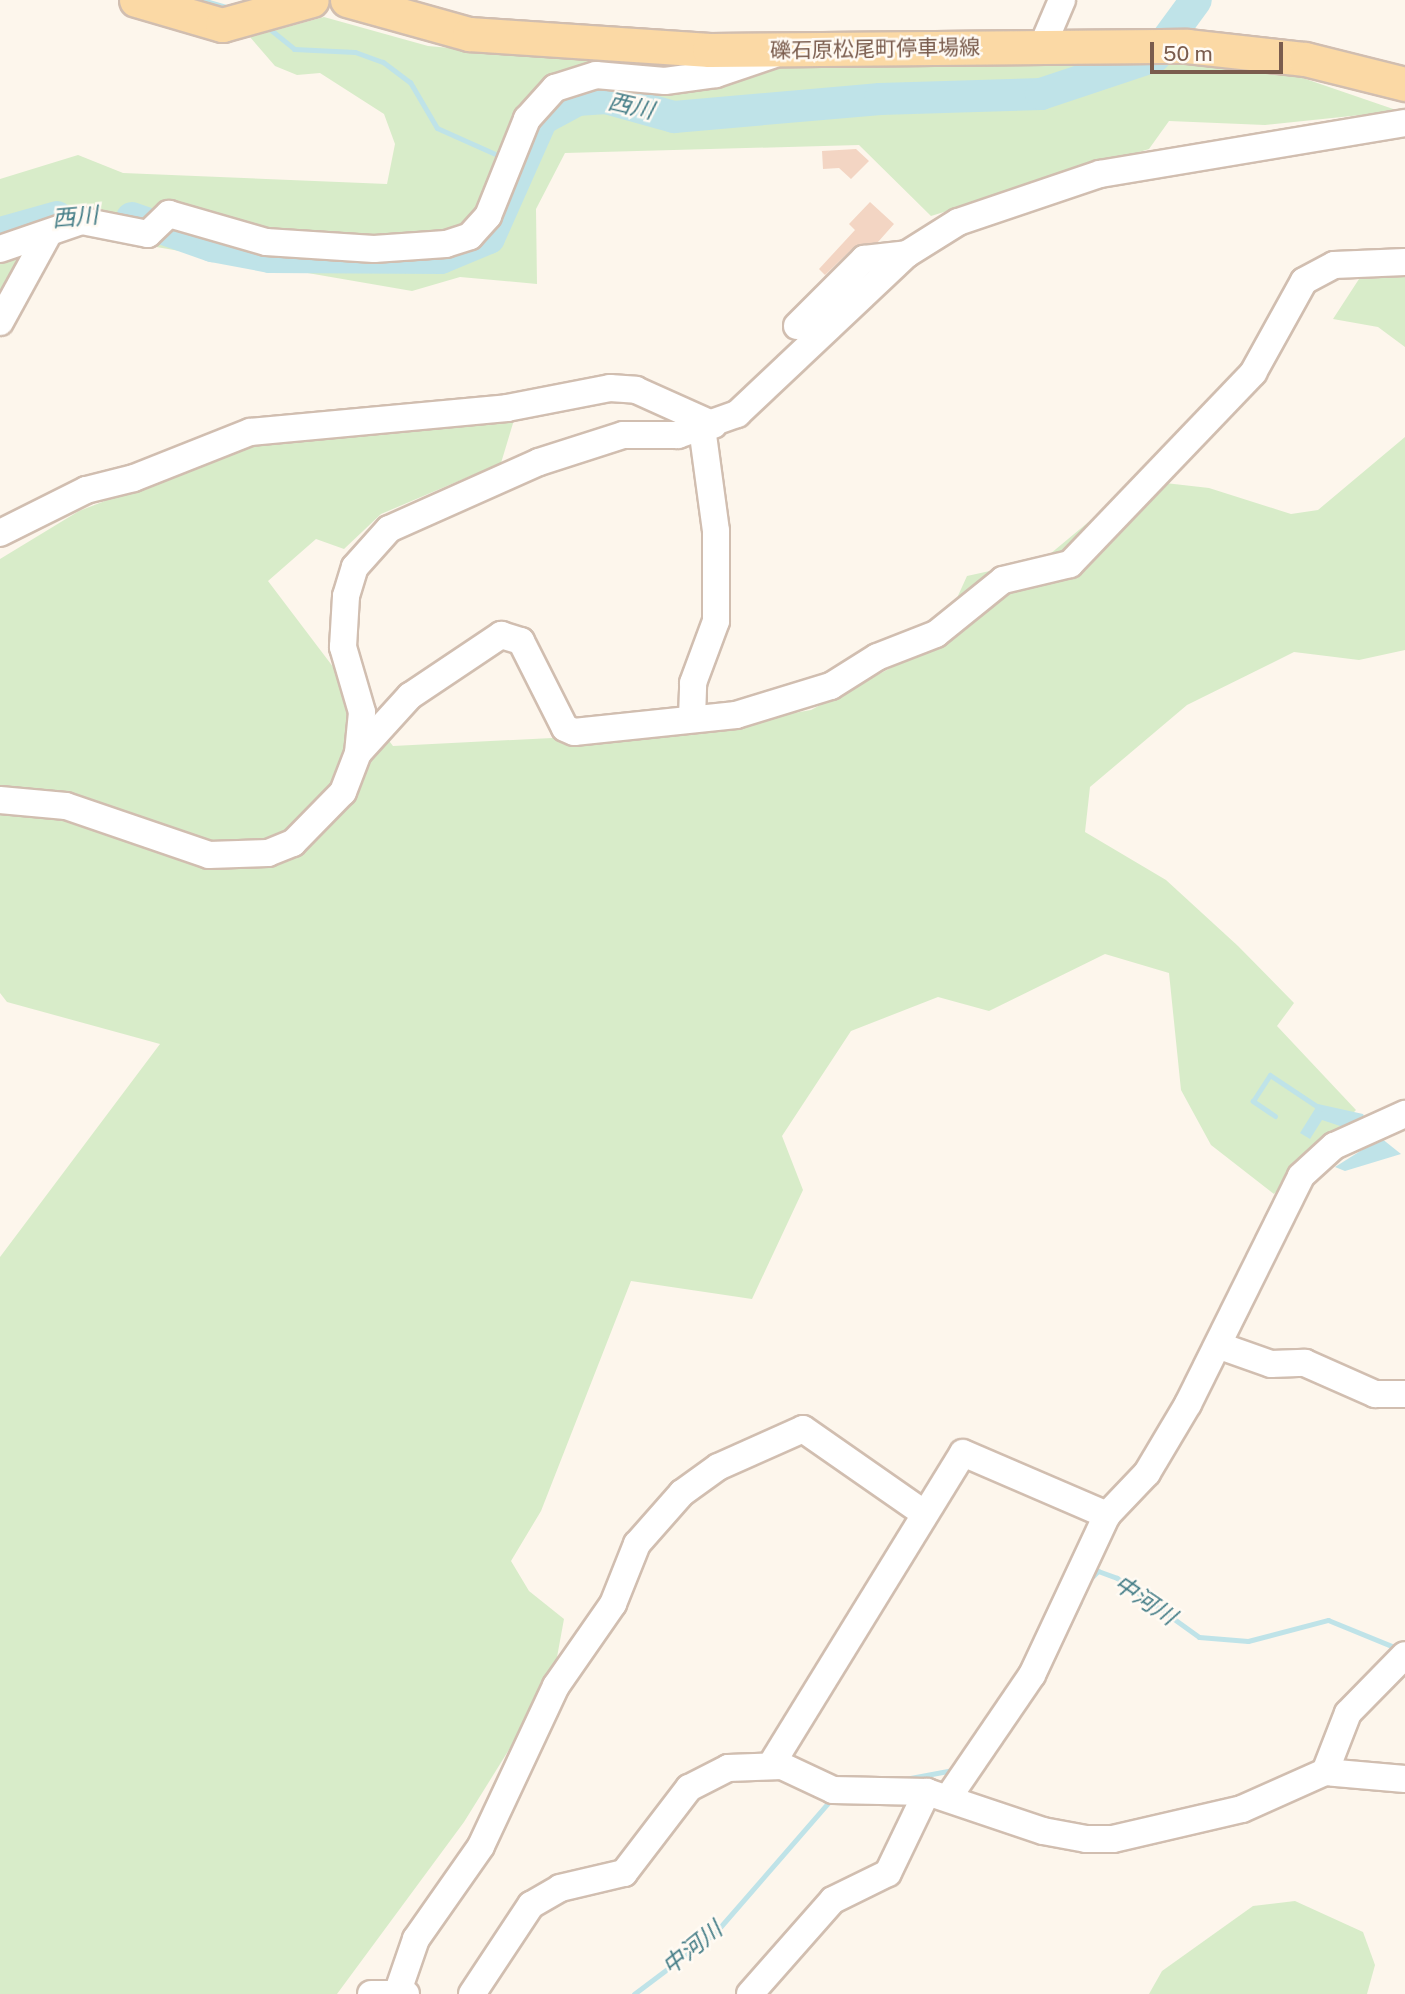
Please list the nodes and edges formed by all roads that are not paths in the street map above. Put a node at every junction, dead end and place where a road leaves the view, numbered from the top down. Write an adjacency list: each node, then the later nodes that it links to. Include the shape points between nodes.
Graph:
1 (136, 0): 2 (main road, via 198,22 256,18)
2 (312, 0)
3 (347, 0): 5 (main road, 礫石原松尾町停車場線, via 469,34)
4 (1050, 17): 5 (main road, 礫石原松尾町停車場線); 6 (main road, 礫石原松尾町停車場線, via 1145,43 1305,59)
5 (784, 50): 8 (street, via 716,74 665,81 596,75 555,88 527,119 488,216 470,236 415,249 266,242 158,224 82,221)
6 (1405, 85)
7 (1405, 123): 10 (street, via 1100,174 958,222)
8 (47, 236): 9 (street); 12 (street)
9 (0, 249)
10 (907, 254): 13 (street, via 864,259); 14 (street, via 766,392)
11 (1405, 262): 16 (street, via 1334,265 1304,281 1253,373 1070,564 1003,580 936,634 877,657 831,686 747,712)
12 (1, 318)
13 (797, 327)
14 (708, 427): 15 (street, via 636,390 610,388 507,408 250,432 134,478 86,489); 16 (street, via 716,531 716,621 693,683); 17 (street, via 623,435 539,462 389,529 370,544 346,596 343,647 362,712)
15 (0, 533)
16 (692, 718): 17 (street, via 569,731 521,641 509,634 410,696)
17 (358, 753): 18 (street, via 343,792 293,843 268,853 209,855 66,806)
18 (0, 800)
19 (1405, 1114): 20 (street, via 1334,1146 1301,1176)
20 (1220, 1346): 21 (street, via 1270,1364 1305,1363 1375,1394); 23 (street, via 1147,1473)
21 (1405, 1394)
22 (922, 1511): 23 (street, via 935,1502 962,1453); 25 (street, via 873,1606); 29 (street, via 803,1429 718,1467 682,1493 637,1544 613,1604 556,1686 481,1846 416,1939)
23 (1107, 1515): 28 (street, via 1039,1660)
24 (1404, 1652): 26 (street, via 1348,1713)
25 (771, 1765): 28 (street, via 833,1790); 31 (street, via 728,1768 703,1777 678,1798 624,1873 538,1900)
26 (1325, 1772): 27 (street); 28 (street, via 1242,1809 1113,1839 1043,1831)
27 (1405, 1779)
28 (937, 1795): 32 (street, via 888,1872 833,1900)
29 (402, 1992): 30 (street)
30 (371, 1994)
31 (472, 1994)
32 (750, 1994)

